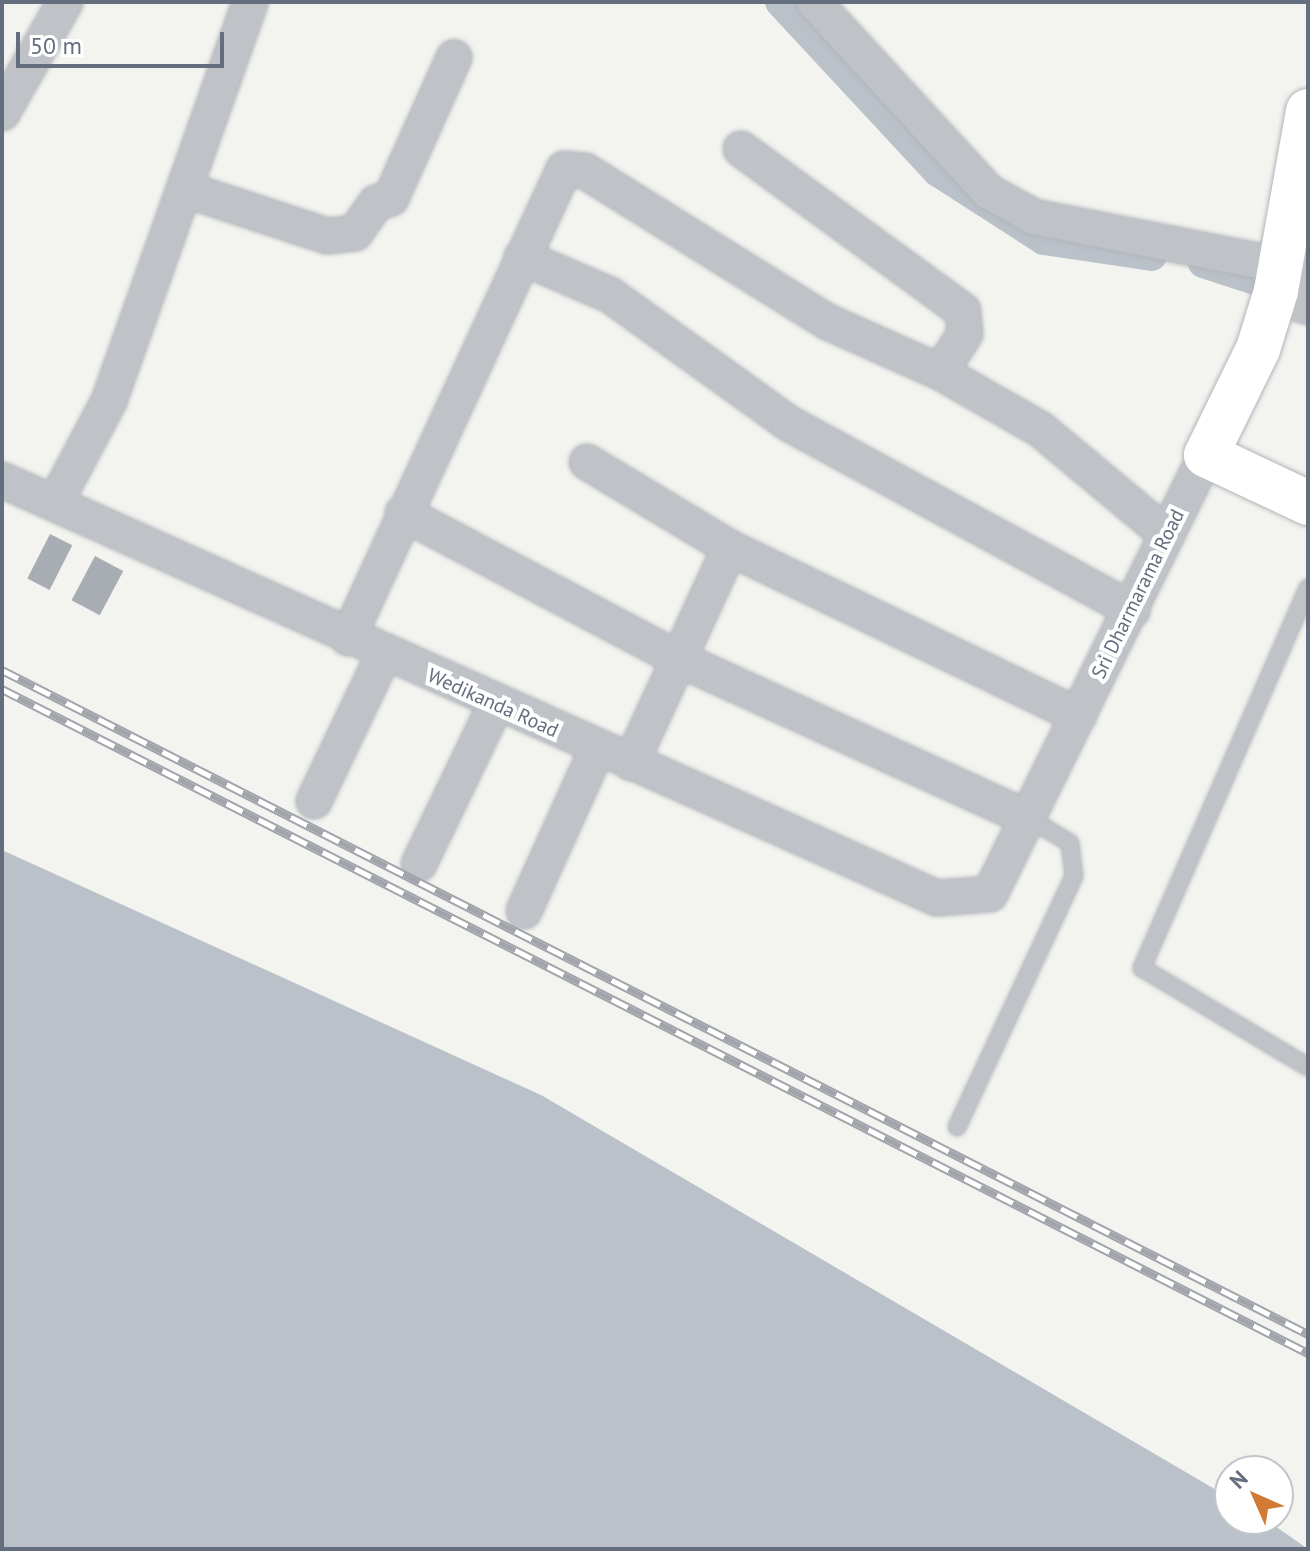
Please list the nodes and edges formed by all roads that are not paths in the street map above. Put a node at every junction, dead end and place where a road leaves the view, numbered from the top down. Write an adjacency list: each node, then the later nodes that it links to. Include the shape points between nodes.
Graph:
1 (65, 2): 6 (street)
2 (250, 2): 9 (street)
3 (814, 2): 11 (street, via 989,192 1034,217)
4 (454, 58): 9 (street, via 391,198 376,203 355,233 327,236)
5 (1308, 111): 7 (street, Sri Dharmarama Road)
6 (2, 113)
7 (1308, 119): 11 (street, Sri Dharmarama Road)
8 (741, 149): 12 (street, via 963,311 965,334)
9 (184, 189): 16 (street, via 109,401)
10 (522, 257): 12 (street, via 564,169 585,171 828,322); 18 (street); 22 (street, via 610,295 788,423)
11 (1288, 283): 13 (street, Sri Dharmarama Road)
12 (940, 372): 19 (street, via 1040,429)
13 (1206, 455): 17 (street); 19 (street, Sri Dharmarama Road)
14 (587, 462): 20 (street)
15 (2, 480): 16 (street, Wedikanda Road)
16 (55, 503): 23 (street, Wedikanda Road)
17 (1308, 503)
18 (403, 513): 23 (street); 25 (street)
19 (1167, 535): 22 (street, Sri Dharmarama Road)
20 (730, 548): 25 (street); 27 (street)
21 (1308, 588): 35 (lane, via 1142,968)
22 (1132, 610): 27 (street, Sri Dharmarama Road)
23 (348, 638): 24 (street, Wedikanda Road)
24 (384, 654): 26 (street, Wedikanda Road); 30 (street)
25 (681, 660): 29 (street); 31 (street)
26 (496, 704): 28 (street, Wedikanda Road); 32 (street)
27 (1079, 716): 31 (street, Sri Dharmarama Road)
28 (597, 749): 29 (street, Wedikanda Road); 34 (street)
29 (631, 763): 33 (street, Wedikanda Road, via 937,898)
30 (314, 801)
31 (1028, 818): 33 (street, Sri Dharmarama Road); 36 (lane, via 1070,843 1074,876)
32 (419, 864)
33 (990, 894)
34 (524, 911)
35 (1308, 1067)
36 (957, 1127)

